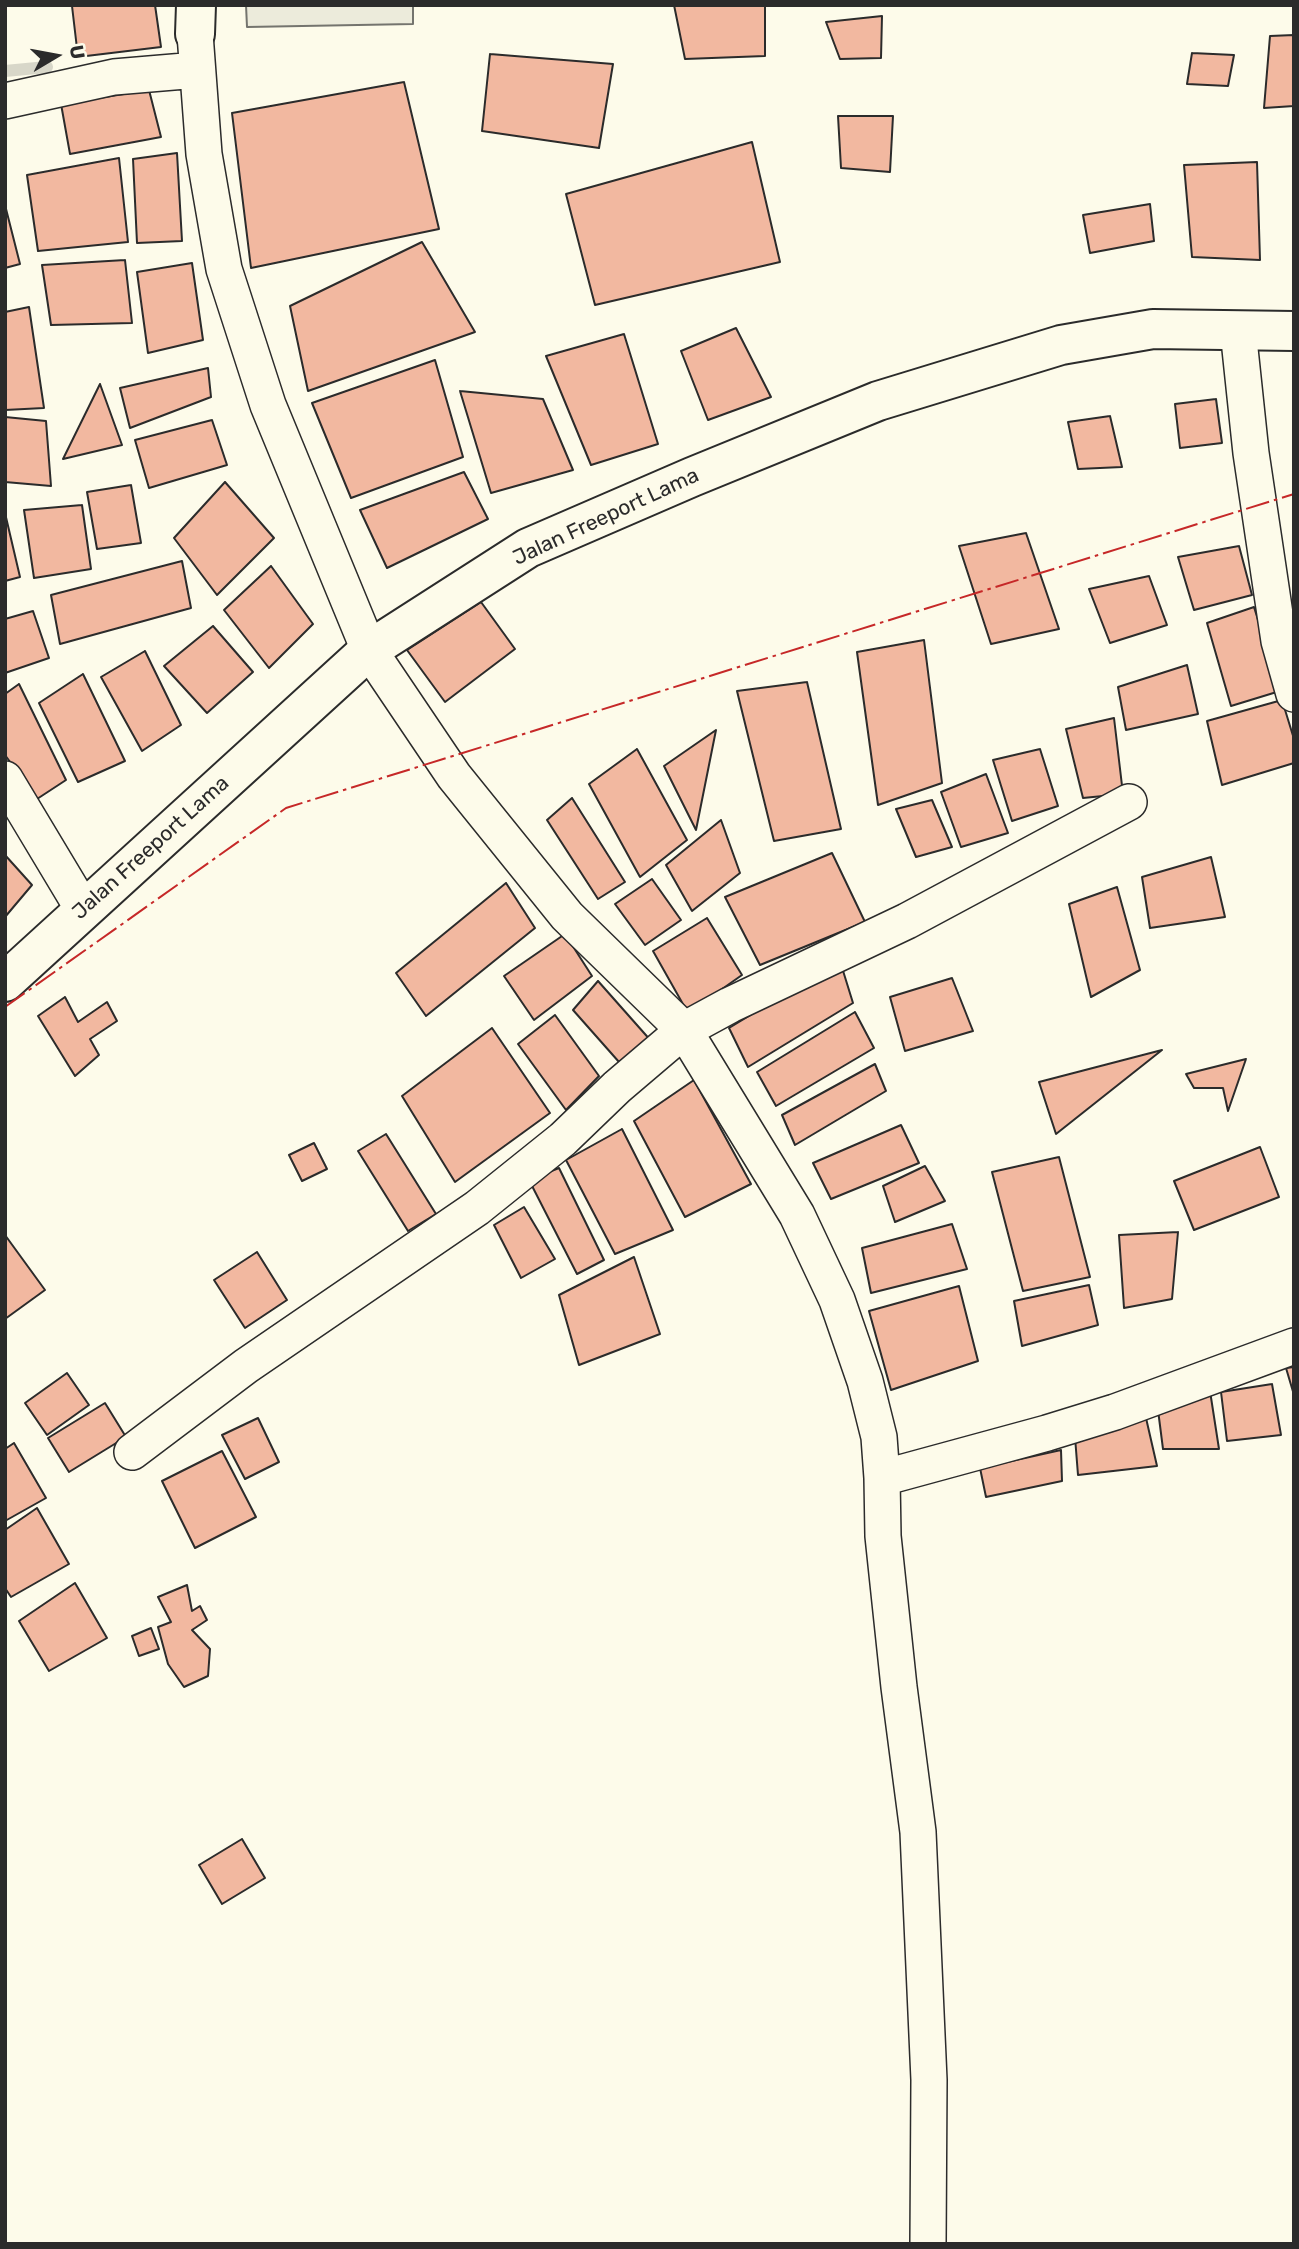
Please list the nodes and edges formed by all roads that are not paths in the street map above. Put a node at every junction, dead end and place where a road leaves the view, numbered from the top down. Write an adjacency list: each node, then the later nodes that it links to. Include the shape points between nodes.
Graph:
1 (196, 42): 2 (street, via 114,77); 5 (street, via 204,154 224,268 268,405)
2 (5, 101)
3 (1238, 330): 4 (street, Jalan Freeport Lama); 5 (street, Jalan Freeport Lama, via 1153,329 1061,345 878,401 528,548); 6 (street, via 1277,628)
4 (1294, 331)
5 (369, 650): 9 (street, Jalan Freeport Lama); 11 (street, via 454,776 567,916)
6 (1294, 694)
7 (5, 779): 9 (street)
8 (1129, 802): 11 (street, via 907,920)
9 (83, 909): 10 (street, Jalan Freeport Lama)
10 (5, 982)
11 (684, 1030): 13 (street, via 563,1139 477,1208 246,1366); 14 (street, via 797,1215 837,1300 879,1437)
12 (1294, 1346): 14 (street, via 1115,1412)
13 (132, 1452)
14 (882, 1478): 15 (street, via 883,1536 918,1832 929,2080)
15 (928, 2244)

